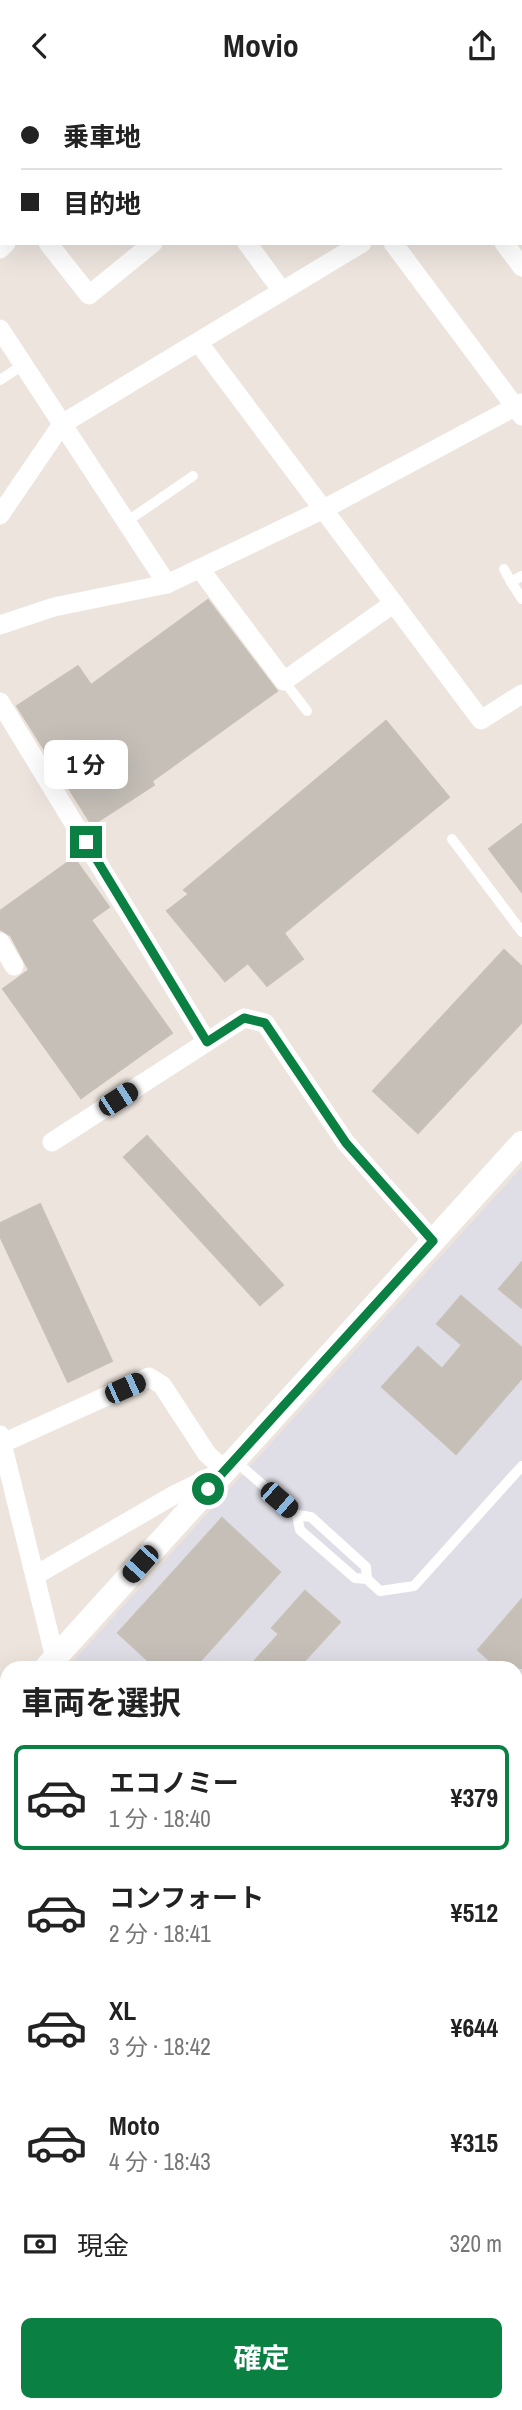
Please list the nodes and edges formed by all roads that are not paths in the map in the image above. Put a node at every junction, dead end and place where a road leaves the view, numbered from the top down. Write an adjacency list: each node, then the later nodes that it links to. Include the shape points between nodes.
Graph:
1 (50, 245): 2 (street, via 89,295)
2 (151, 245)
3 (248, 245): 8 (street)
4 (359, 245): 8 (street)
5 (395, 245): 13 (street)
6 (506, 245): 7 (street)
7 (522, 267)
8 (282, 291): 10 (street)
9 (0, 329): 11 (street)
10 (198, 342): 14 (street); 16 (street)
11 (23, 365): 12 (lane); 14 (street)
12 (0, 380)
13 (520, 408): 16 (street)
14 (62, 424): 17 (street); 18 (street)
15 (193, 476): 18 (lane)
16 (324, 509): 19 (street); 25 (street)
17 (0, 515)
18 (125, 522): 23 (street)
19 (200, 569): 23 (street); 27 (street)
20 (504, 569): 22 (lane)
21 (522, 576): 22 (lane)
22 (512, 582): 24 (lane)
23 (167, 585): 26 (street, via 54,607)
24 (522, 599)
25 (394, 603): 27 (street); 28 (street, via 481,720)
26 (0, 625)
27 (284, 681): 30 (lane)
28 (522, 694)
29 (2, 710): 35 (street)
30 (307, 711)
31 (452, 839): 32 (lane)
32 (522, 932)
33 (0, 942): 34 (street)
34 (14, 966)
35 (207, 1042): 36 (street); 38 (street, via 244,1018 265,1023 346,1143)
36 (52, 1142)
37 (522, 1143): 38 (street)
38 (433, 1241): 40 (street)
39 (2, 1439): 40 (street, via 149,1377 162,1385 207,1454); 43 (street)
40 (230, 1465): 42 (lane); 43 (street); 46 (street)
41 (522, 1466): 44 (lane, via 414,1586 380,1591)
42 (297, 1515): 44 (lane, via 311,1517 366,1567); 44 (lane, via 300,1530 355,1579)
43 (36, 1576): 45 (street)
44 (368, 1579)
45 (51, 1661)
46 (53, 1661)

